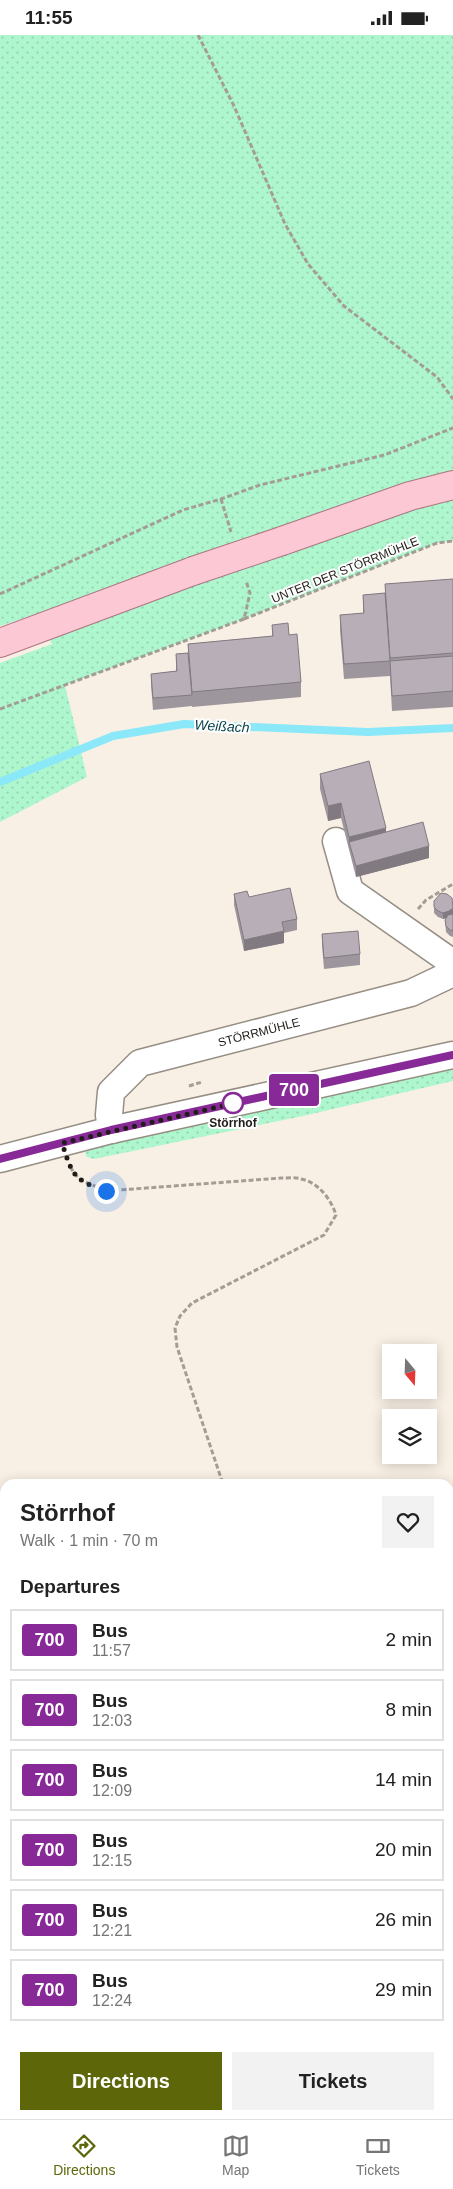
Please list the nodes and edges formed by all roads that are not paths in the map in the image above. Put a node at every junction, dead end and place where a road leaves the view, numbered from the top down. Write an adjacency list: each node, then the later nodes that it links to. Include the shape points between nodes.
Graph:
1 (453, 485): 2 (main road, bridge, via 410,496 193,571)
2 (0, 643)
3 (336, 841): 4 (street, via 350,891)
4 (453, 963)
5 (453, 973): 7 (street, STÖRRMÜHLE, via 411,993 140,1063 111,1092)
6 (453, 1055): 7 (street)
7 (111, 1130): 8 (street)
8 (0, 1159)

